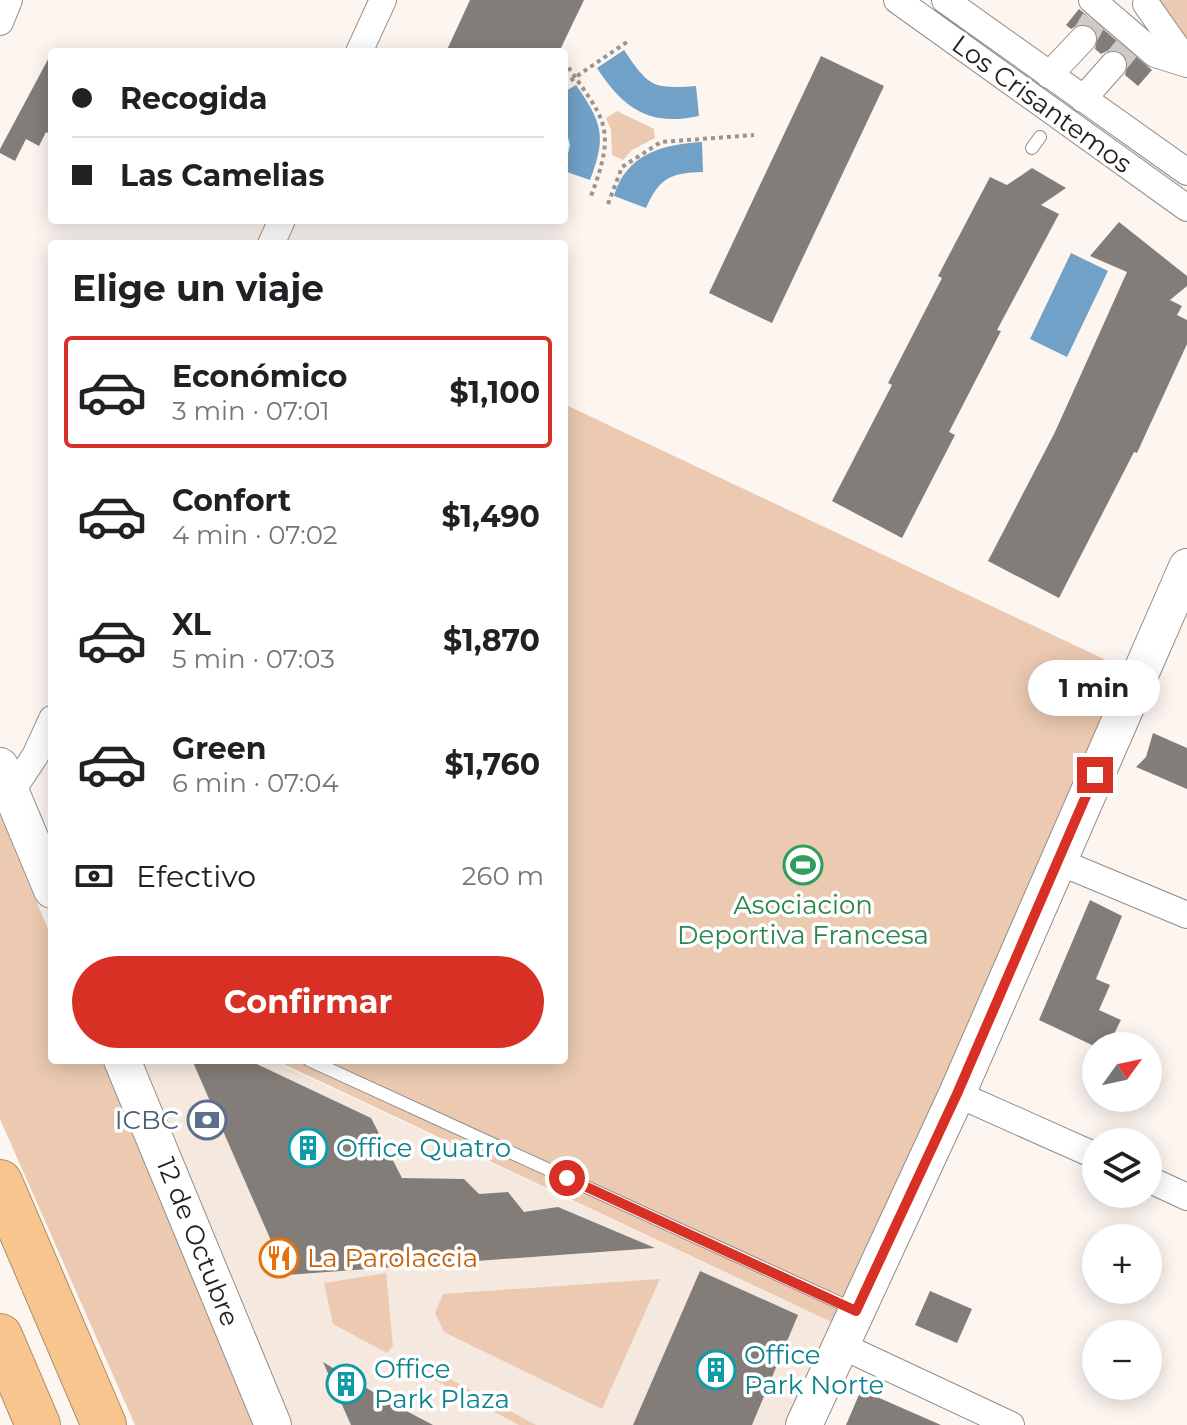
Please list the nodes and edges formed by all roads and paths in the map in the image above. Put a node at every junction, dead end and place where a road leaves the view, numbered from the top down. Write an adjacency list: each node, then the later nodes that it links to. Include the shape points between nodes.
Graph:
1 (9, 0): 8 (street)
2 (383, 0): 10 (street)
3 (897, 0): 6 (street, Los Crisantemos)
4 (945, 0): 16 (street, Los Crisantemos)
5 (1144, 2): 11 (street, via 1146,17); 12 (street)
6 (924, 8): 17 (street, Los Crisantemos)
7 (1093, 13): 11 (street); 16 (street)
8 (0, 22)
9 (627, 42): 14 (path)
10 (361, 48)
11 (1125, 51): 12 (street); 16 (street)
12 (1187, 63)
13 (568, 67): 14 (path)
14 (575, 77): 15 (path); 20 (path, via 605,128 605,158)
15 (568, 82)
16 (1067, 88): 17 (street); 19 (street, Los Crisantemos)
17 (1051, 116): 22 (street, Los Crisantemos)
18 (754, 135): 21 (path, via 661,142 622,167)
19 (1187, 172)
20 (591, 196)
21 (608, 204)
22 (1187, 208)
23 (1187, 567): 24 (street)
24 (1179, 606): 27 (street)
25 (48, 728): 26 (street, via 35,756)
26 (6, 779): 28 (street)
27 (1057, 861): 29 (street); 32 (street)
28 (48, 880)
29 (1187, 915)
30 (124, 1064): 44 (street, 12 de Octubre)
31 (318, 1064): 37 (lane)
32 (957, 1094): 33 (street); 37 (street)
33 (1082, 1150)
34 (0, 1182): 40 (highway)
35 (1162, 1185): 36 (street)
36 (1187, 1197)
37 (856, 1311): 39 (street)
38 (0, 1336): 41 (highway)
39 (840, 1345): 45 (street); 46 (street)
40 (77, 1360): 42 (highway); 43 (highway)
41 (38, 1425)
42 (104, 1425)
43 (113, 1425)
44 (273, 1425)
45 (804, 1425)
46 (1011, 1425)

